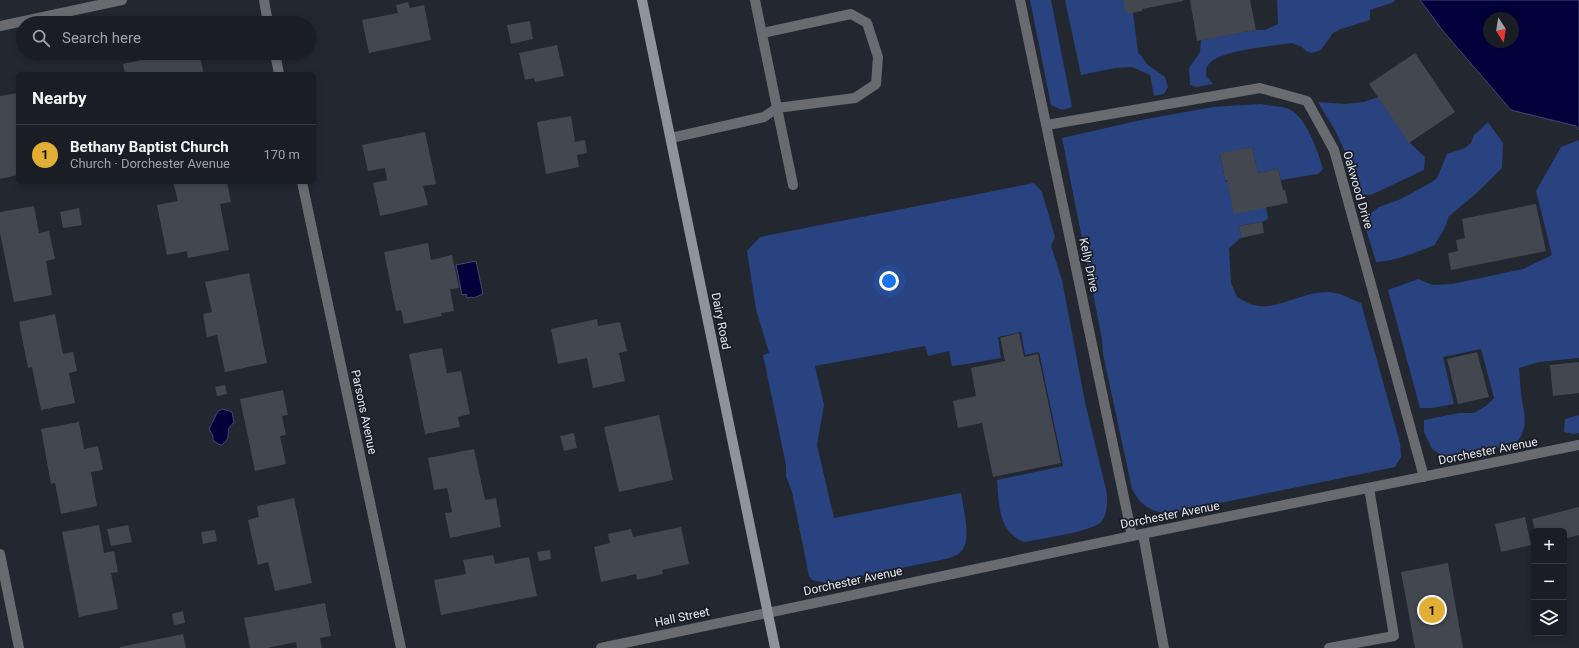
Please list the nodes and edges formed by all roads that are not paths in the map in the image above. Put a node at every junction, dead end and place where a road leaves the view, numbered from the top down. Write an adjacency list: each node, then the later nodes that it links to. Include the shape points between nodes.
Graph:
1 (122, 0): 6 (street)
2 (264, 0): 7 (street)
3 (642, 0): 15 (street, Dairy Road)
4 (755, 0): 10 (street)
5 (1020, 0): 14 (street, Kelly Drive)
6 (47, 16)
7 (267, 16)
8 (16, 23): 9 (street)
9 (0, 26)
10 (762, 33): 13 (street); 13 (street, via 851,14 867,23 878,57 876,84 855,98)
11 (276, 60): 12 (street)
12 (279, 72)
13 (777, 108): 15 (street, via 764,117); 17 (street)
14 (1047, 125): 19 (street, Oakwood Drive, via 1260,88 1307,101 1334,150); 22 (street, Kelly Drive)
15 (671, 138): 24 (street, Dairy Road)
16 (302, 184): 27 (street, Parsons Avenue)
17 (793, 184)
18 (1579, 445): 19 (street, Dorchester Avenue)
19 (1424, 477): 20 (street, Dorchester Avenue)
20 (1369, 488): 21 (street, Dorchester Avenue); 31 (street, via 1394,636)
21 (1143, 534): 22 (street, Dorchester Avenue); 30 (street)
22 (1132, 536): 24 (street, Dorchester Avenue)
23 (0, 554): 26 (street)
24 (768, 612): 25 (street, Hall Street); 29 (street, Dairy Road)
25 (629, 645): 28 (street, Hall Street)
26 (19, 648)
27 (401, 648)
28 (601, 648)
29 (775, 648)
30 (1164, 648)
31 (1329, 648)

